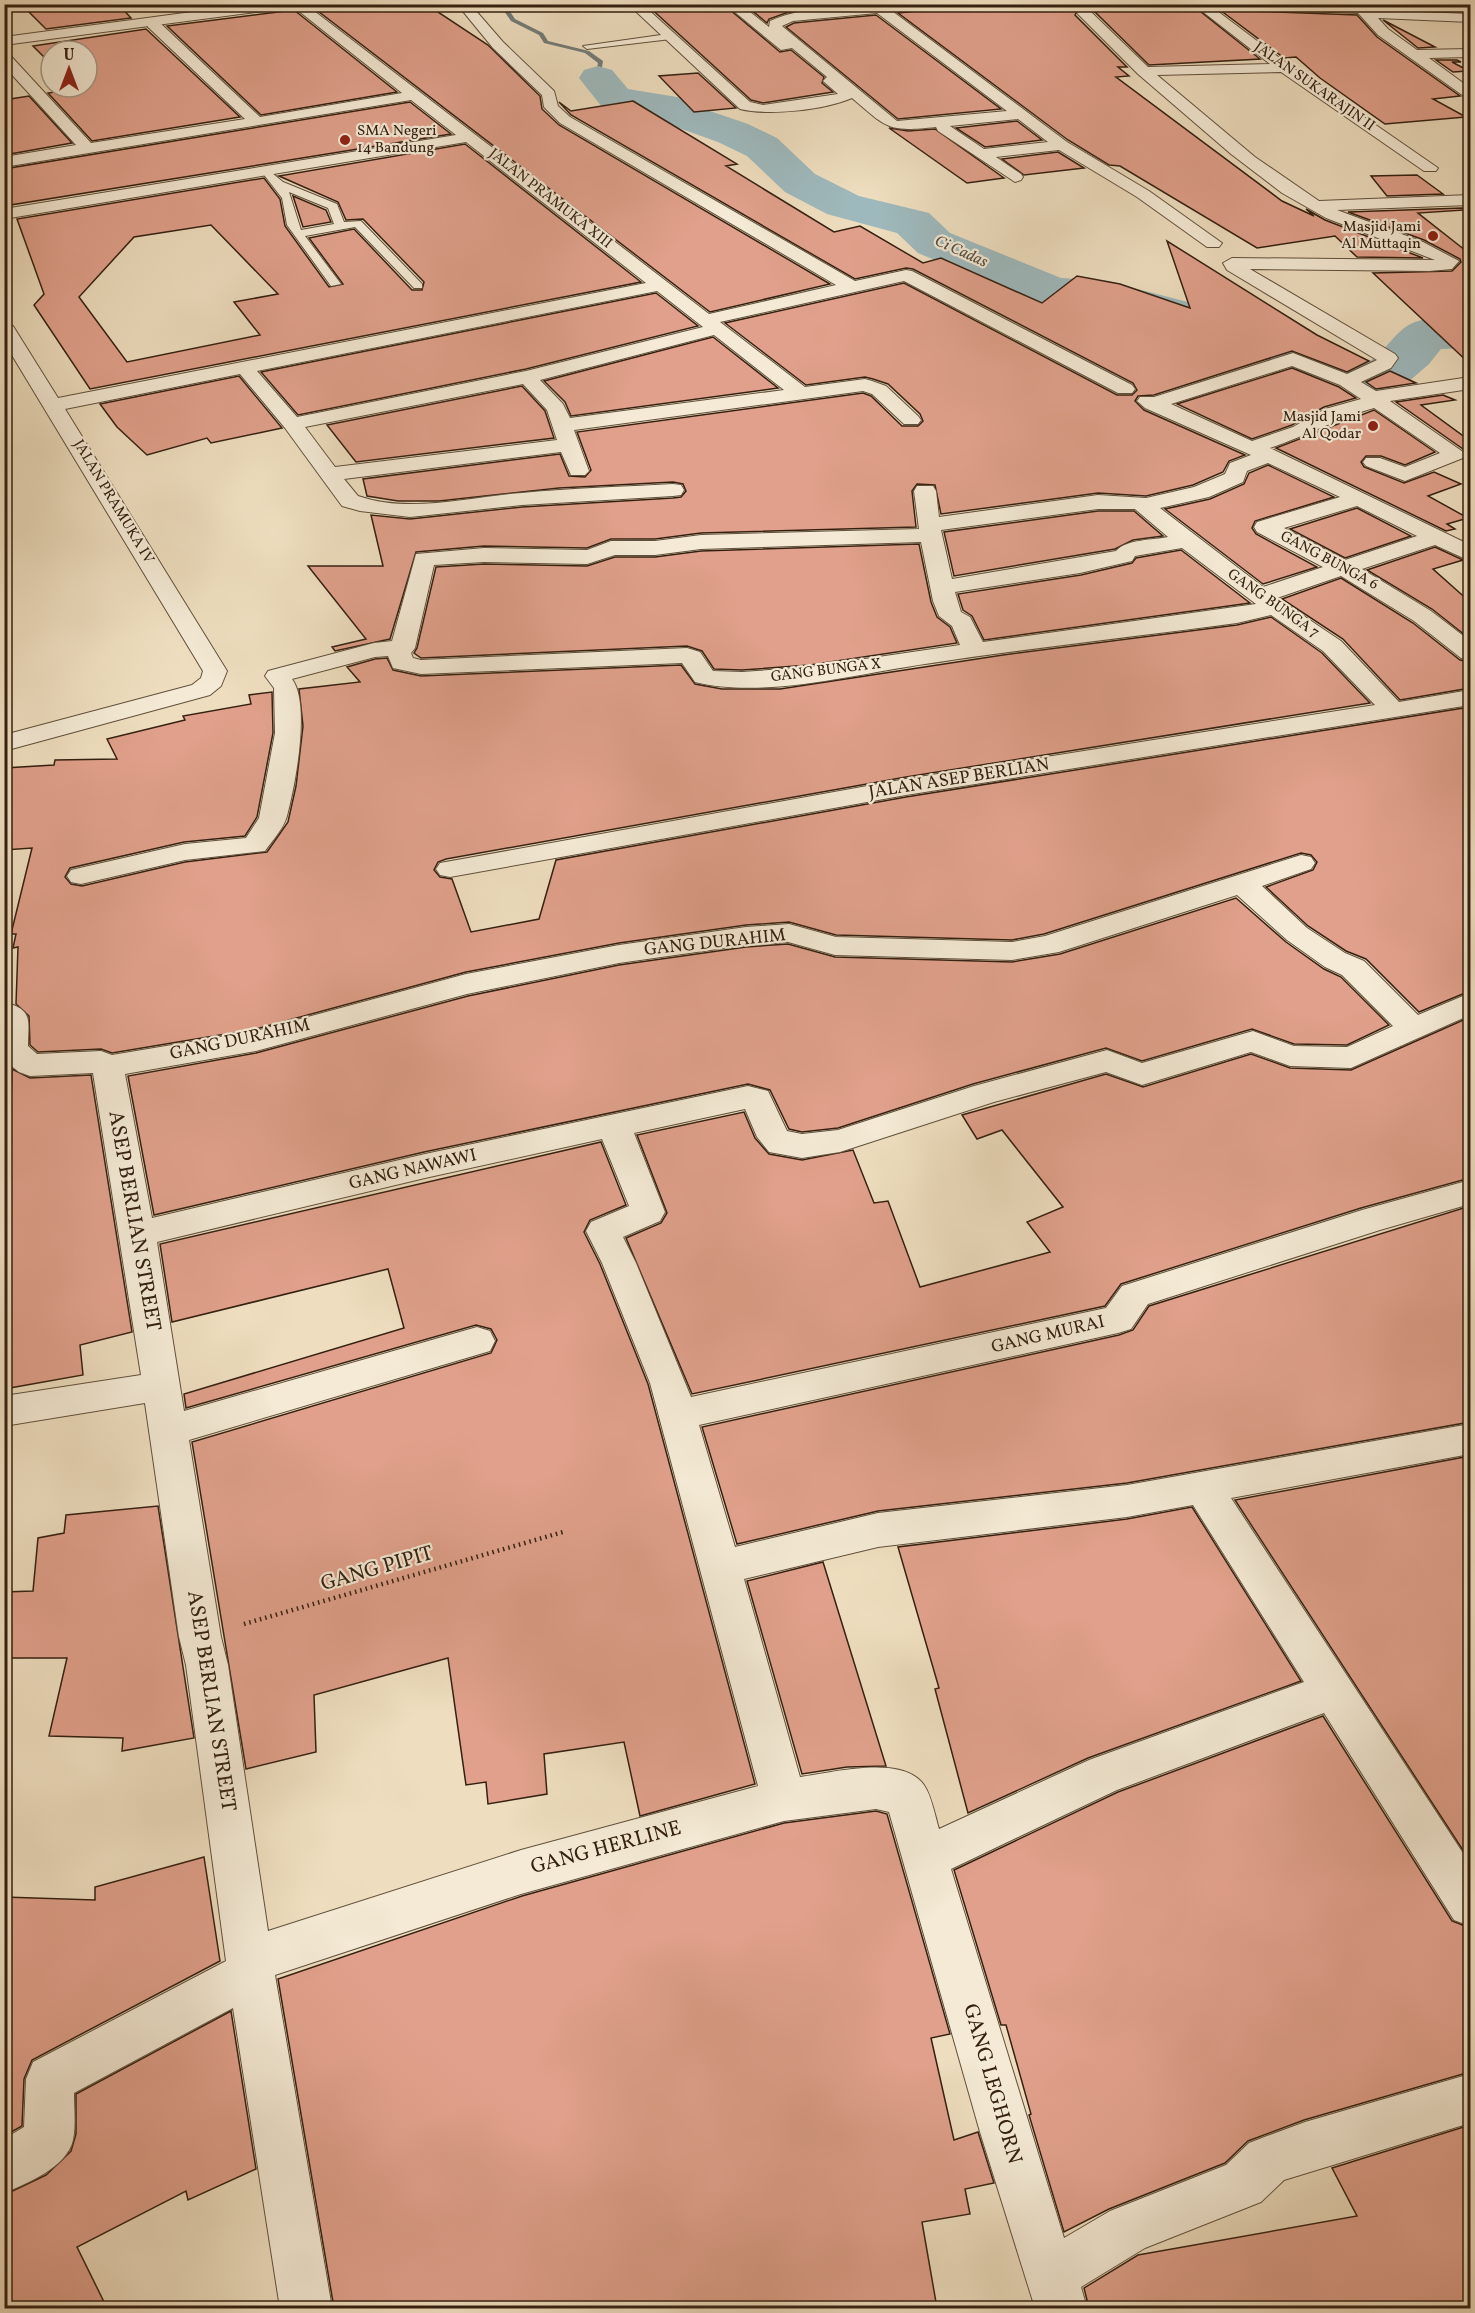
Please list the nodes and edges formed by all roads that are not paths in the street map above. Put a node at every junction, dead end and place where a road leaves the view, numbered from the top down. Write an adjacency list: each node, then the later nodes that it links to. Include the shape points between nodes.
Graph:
1 (286, 4): 18 (street)
2 (296, 4): 28 (street, JALAN PRAMUKA XIII)
3 (463, 4): 54 (street, via 498,45 549,94 551,107 565,120)
4 (634, 4): 19 (street)
5 (731, 4): 19 (street, via 848,95 763,109 746,106)
6 (927, 4): 12 (street)
7 (1199, 4): 25 (street, JALAN SUKARAJIN II)
8 (1223, 4): 10 (street)
9 (1399, 4): 13 (street, via 1400,7 1366,6)
10 (1284, 5): 13 (street)
11 (776, 9): 16 (street)
12 (880, 9): 16 (street); 29 (street)
13 (1363, 11): 17 (street); 23 (street, via 1383,32)
14 (141, 12): 18 (street)
15 (1084, 13): 26 (street)
16 (790, 17): 29 (street, via 777,21 776,28 892,124)
17 (1470, 18)
18 (152, 23): 20 (street); 30 (street)
19 (668, 37): 21 (lane)
20 (4, 40)
21 (587, 46)
22 (1470, 53): 23 (street)
23 (1414, 54): 27 (street)
24 (4, 57): 34 (street)
25 (1284, 68): 26 (street); 37 (street, JALAN SUKARAJIN II)
26 (1143, 71): 42 (street, via 1253,165)
27 (1470, 94)
28 (414, 95): 30 (street); 32 (street, JALAN PRAMUKA XIII)
29 (1023, 114): 33 (street)
30 (256, 122): 34 (street)
31 (943, 128): 35 (street)
32 (469, 137): 38 (street); 52 (street, JALAN PRAMUKA XIII)
33 (1062, 145): 35 (street); 46 (street)
34 (87, 148): 36 (street)
35 (981, 154): 39 (street)
36 (4, 162)
37 (1430, 168)
38 (266, 171): 40 (lane); 43 (street)
39 (1015, 177)
40 (279, 184): 44 (lane, via 333,206); 45 (lane)
41 (1470, 200): 42 (street)
42 (1316, 207): 48 (street)
43 (4, 214)
44 (340, 226): 45 (lane); 53 (lane, via 357,223)
45 (298, 234): 51 (lane)
46 (1213, 243)
47 (1460, 247): 48 (street)
48 (1428, 248): 49 (street)
49 (1451, 263): 50 (street); 59 (street, via 1232,263 1274,293 1388,358)
50 (1470, 268)
51 (335, 284)
52 (661, 285): 55 (street, JALAN PRAMUKA XIII); 57 (street)
53 (418, 286)
54 (850, 286): 55 (street); 61 (street, via 899,275 912,276)
55 (710, 325): 58 (street); 62 (street, JALAN PRAMUKA XIII)
56 (4, 326): 64 (street, JALAN PRAMUKA IV)
57 (244, 367): 64 (street); 66 (street)
58 (527, 377): 66 (street); 67 (street, via 556,408)
59 (1356, 378): 63 (street); 70 (street, via 1293,359 1150,403)
60 (1470, 383): 63 (street)
61 (1125, 389)
62 (803, 394): 65 (street, via 873,386); 67 (street)
63 (1375, 399): 68 (street); 70 (street, via 1332,413)
64 (54, 405): 91 (street, JALAN PRAMUKA IV, via 215,671 212,681 201,690)
65 (910, 420)
66 (292, 424): 73 (street)
67 (565, 435): 72 (street); 73 (street)
68 (1434, 440): 69 (street, via 1452,437); 71 (street); 71 (street, via 1455,457 1404,475)
69 (1470, 447)
70 (1260, 452): 74 (street); 78 (street, via 1237,467 1235,477 1201,492)
71 (1373, 462): 74 (street)
72 (578, 471)
73 (329, 474): 75 (street, via 350,501 362,507 397,511)
74 (1323, 480): 77 (street)
75 (673, 490)
76 (925, 491): 79 (street)
77 (1359, 498): 80 (street); 83 (street, GANG BUNGA 6, via 1265,527)
78 (1144, 506): 79 (street, via 1134,502 1098,502); 81 (street, GANG BUNGA 7)
79 (930, 530): 84 (street); 86 (street, via 610,548 587,556 427,558 422,562 405,646)
80 (1434, 538): 82 (street); 83 (street, GANG BUNGA X)
81 (1186, 541): 84 (street, via 1128,551 1124,556 1080,566); 85 (street, GANG BUNGA 7)
82 (1470, 554)
83 (1345, 567): 85 (street, GANG BUNGA X); 88 (street, GANG BUNGA 6, via 1412,606)
84 (942, 587): 87 (street, via 951,616 962,622)
85 (1267, 601): 87 (street, GANG BUNGA X, via 1237,616); 90 (street, GANG BUNGA 7, via 1332,646)
86 (398, 650): 87 (street, GANG BUNGA X, via 402,663 422,668 687,655 704,677 715,681 769,678); 94 (street, via 374,650 277,675 286,688 288,733 273,818 255,845 185,852)
87 (975, 651)
88 (1470, 653)
89 (1470, 698): 90 (street, JALAN ASEP BERLIAN)
90 (1393, 710): 93 (street, JALAN ASEP BERLIAN, via 906,787)
91 (4, 743)
92 (1301, 863): 95 (street, GANG DURAHIM)
93 (450, 869)
94 (81, 876)
95 (1241, 884): 98 (street, via 1297,934 1353,968); 99 (street, GANG DURAHIM, via 1048,945 1012,951 835,946 789,933 619,954 455,986)
96 (1470, 1003): 98 (street)
97 (4, 1012): 99 (street, GANG DURAHIM, via 13,1017 12,1050 30,1065 101,1062)
98 (1414, 1029): 100 (street, GANG NAWAWI, via 1351,1058 1290,1056 1253,1041 1142,1074 1117,1062 1084,1066 840,1141 802,1146 781,1144 773,1137 757,1099 748,1097)
99 (109, 1080): 102 (street, ASEP BERLIAN STREET)
100 (617, 1124): 102 (street, GANG NAWAWI); 106 (street, via 618,1138 648,1212 603,1231 659,1362)
101 (1470, 1192): 106 (street, GANG MURAI, via 1374,1218 1135,1295 1118,1319)
102 (138, 1234): 104 (street, ASEP BERLIAN STREET)
103 (477, 1341): 107 (street)
104 (162, 1386): 105 (street); 107 (street, ASEP BERLIAN STREET)
105 (4, 1411)
106 (677, 1415): 110 (street)
107 (169, 1430): 115 (street, ASEP BERLIAN STREET)
108 (1470, 1439): 109 (street)
109 (1203, 1488): 110 (street, via 1127,1501 878,1530); 111 (street)
110 (721, 1567): 112 (street)
111 (1335, 1690): 113 (street, via 1104,1774); 114 (street)
112 (784, 1800): 113 (street, GANG HERLINE, via 876,1788 897,1790 908,1800); 115 (street, GANG HERLINE, via 521,1872)
113 (926, 1858): 118 (street, GANG LEGHORN)
114 (1470, 1904)
115 (250, 1966): 117 (street, GANG HERLINE, via 50,2079 48,2140); 119 (street, ASEP BERLIAN STREET)
116 (1470, 2099): 118 (street, via 1305,2146 1267,2161 1243,2184 1128,2229)
117 (4, 2169)
118 (1056, 2292)
119 (306, 2308)

